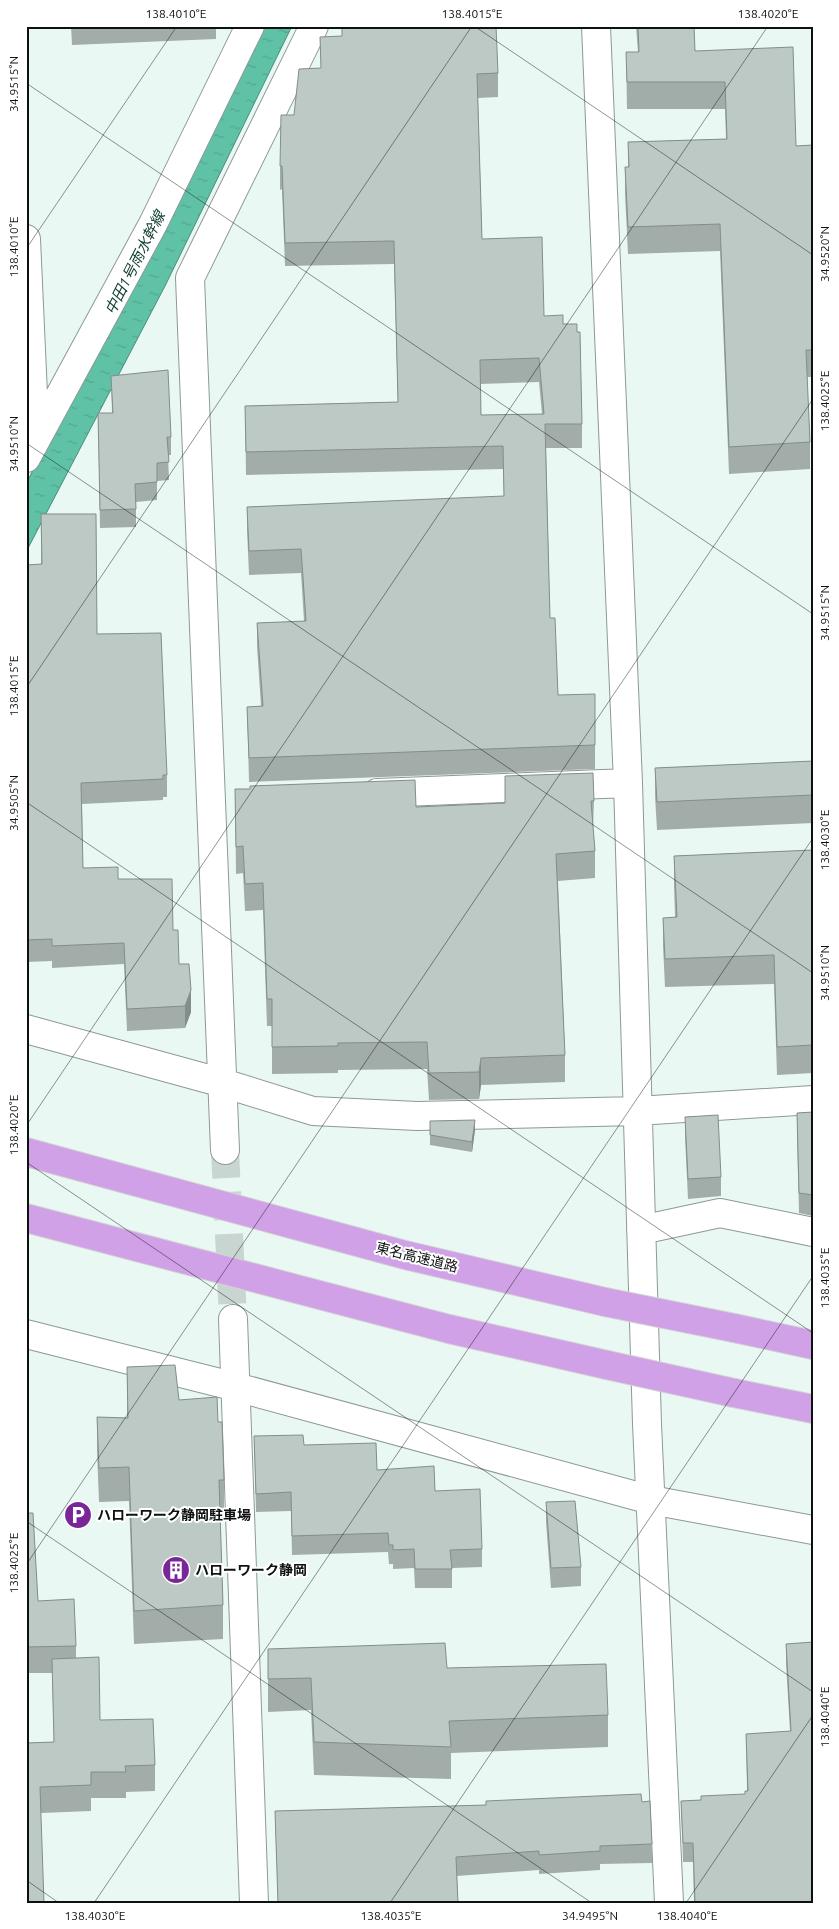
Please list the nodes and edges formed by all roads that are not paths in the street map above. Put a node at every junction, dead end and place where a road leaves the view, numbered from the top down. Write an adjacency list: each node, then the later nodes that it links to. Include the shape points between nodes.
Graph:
1 (250, 26): 6 (street, via 153,224)
2 (314, 26): 10 (street, via 190,278)
3 (596, 26): 7 (street)
4 (26, 240): 5 (street)
5 (26, 248): 6 (street)
6 (31, 449)
7 (628, 783): 8 (street); 14 (street)
8 (349, 794)
9 (240, 798): 10 (street)
10 (210, 799): 12 (street)
11 (26, 1029): 12 (street)
12 (223, 1082): 14 (street, via 313,1111 417,1116); 15 (street)
13 (813, 1100): 14 (street)
14 (637, 1111): 18 (street)
15 (224, 1150)
16 (26, 1152): 22 (highway, 東名高速道路, bridge, via 405,1255 605,1302)
17 (26, 1218): 24 (highway, bridge, via 449,1329)
18 (641, 1230): 19 (street, via 720,1212); 25 (street)
19 (813, 1232)
20 (233, 1319): 23 (street)
21 (26, 1334): 23 (street)
22 (813, 1345)
23 (236, 1387): 25 (street); 27 (street)
24 (813, 1409)
25 (651, 1500): 26 (street); 28 (street)
26 (813, 1530)
27 (254, 1903)
28 (669, 1903)

